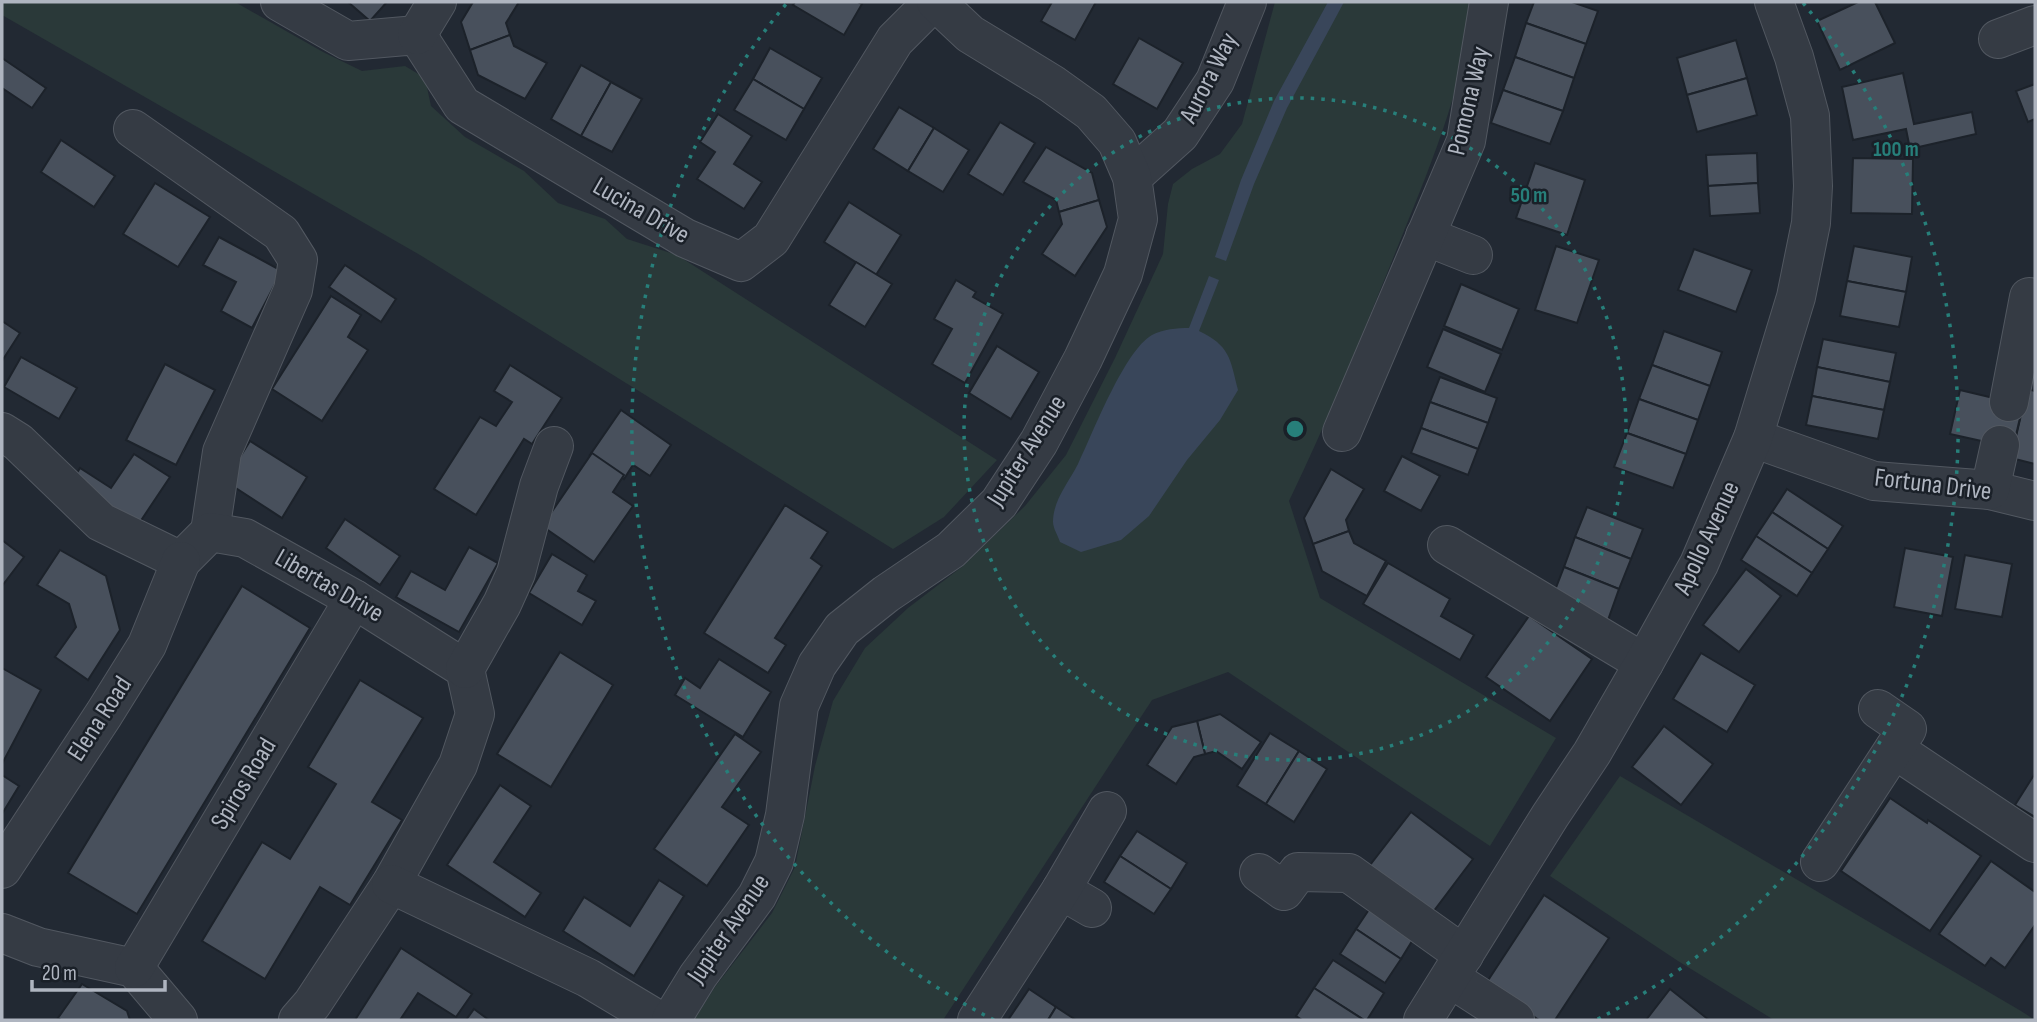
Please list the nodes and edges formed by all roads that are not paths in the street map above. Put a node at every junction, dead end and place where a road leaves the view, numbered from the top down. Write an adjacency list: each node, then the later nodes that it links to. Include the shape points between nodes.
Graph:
1 (280, 2): 8 (street, via 348,41)
2 (437, 2): 8 (street)
3 (935, 2): 8 (street, Lucina Drive, via 895,40 771,239 741,262 685,238 462,105); 11 (street, Jupiter Avenue, via 970,34 1091,113 1117,142)
4 (1247, 2): 11 (street, Aurora Way, via 1214,81 1187,124)
5 (1489, 2): 12 (street, Pomona Way, via 1466,141)
6 (1774, 2): 18 (street, Apollo Avenue, via 1810,116 1813,186 1811,223 1796,297)
7 (2035, 24): 9 (street)
8 (417, 36)
9 (1998, 39)
10 (133, 129): 23 (street, via 281,233 298,260 293,290 222,452)
11 (1132, 177): 43 (street, Jupiter Avenue, via 1138,219 1123,274 1039,442 999,503 951,550 842,629 817,664 799,706 774,862 757,896)
12 (1425, 236): 13 (street); 17 (street, Pomona Way)
13 (1473, 255)
14 (2029, 297): 15 (street)
15 (2009, 402)
16 (2, 432): 25 (street, via 101,522)
17 (1342, 432)
18 (1753, 438): 21 (street, Fortuna Drive, via 1874,481); 27 (street, Apollo Avenue, via 1699,564)
19 (2000, 445): 21 (street)
20 (554, 446): 28 (street, via 516,573)
21 (1990, 491): 22 (street, Fortuna Drive)
22 (2035, 501)
23 (210, 532): 25 (street); 26 (street, Libertas Drive, via 245,538)
24 (1447, 545): 27 (street)
25 (181, 561): 34 (street, Elena Road, via 147,646)
26 (354, 599): 28 (street, Libertas Drive); 39 (street, Spiros Road)
27 (1644, 663): 38 (street, Apollo Avenue)
28 (465, 669): 36 (street, via 475,714 458,765)
29 (1878, 709): 30 (street, via 1907,729)
30 (1894, 749): 32 (street); 33 (street)
31 (1107, 811): 44 (street, via 1076,899)
32 (2035, 843)
33 (1820, 862)
34 (2, 869)
35 (1259, 873): 38 (street, via 1284,891 1298,872 1349,873)
36 (391, 884): 41 (street); 42 (street, via 588,978)
37 (2, 933): 39 (street, via 38,947)
38 (1457, 966): 45 (street, Apollo Avenue); 46 (street)
39 (134, 968): 40 (street)
40 (178, 1020)
41 (298, 1020)
42 (658, 1020)
43 (671, 1020)
44 (977, 1020)
45 (1423, 1020)
46 (1515, 1020)

